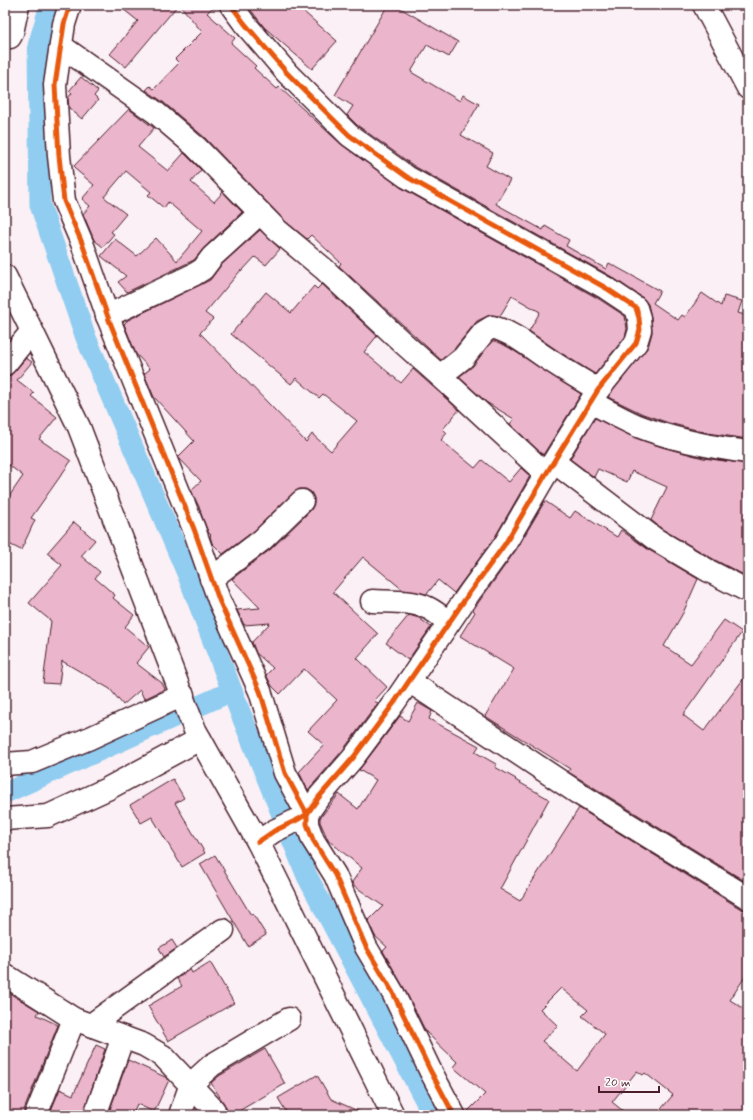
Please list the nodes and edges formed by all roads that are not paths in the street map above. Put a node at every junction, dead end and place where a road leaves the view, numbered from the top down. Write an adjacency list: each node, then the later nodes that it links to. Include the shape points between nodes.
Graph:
1 (18, 5): 5 (street, via 12,33 10,37)
2 (70, 5): 6 (street)
3 (230, 5): 14 (street, via 287,73 349,135 407,177 606,288 636,308 640,330 636,343)
4 (704, 5): 7 (street)
5 (5, 36)
6 (61, 46): 8 (street, via 155,112 196,147); 10 (street, via 55,85 64,201 82,242)
7 (748, 88)
8 (260, 213): 10 (street, via 212,257 203,269); 13 (street)
9 (5, 276): 11 (street)
10 (107, 316): 18 (street, via 194,529)
11 (32, 331): 12 (street); 23 (street, via 79,427)
12 (5, 364)
13 (440, 376): 14 (street, via 463,358 484,332 492,327 527,345); 16 (street)
14 (595, 396): 15 (street, via 636,425 709,447); 16 (street)
15 (748, 452)
16 (550, 468): 19 (street, via 655,539); 21 (street, via 505,544)
17 (302, 501): 18 (street, via 262,540)
18 (211, 579): 26 (street, via 260,691 285,773)
19 (748, 591)
20 (372, 601): 21 (street, via 428,608)
21 (449, 622): 22 (street)
22 (409, 681): 26 (street, via 353,758); 29 (street, via 578,793)
23 (183, 698): 24 (street); 25 (street, via 32,762)
24 (198, 735): 27 (street, via 107,789 48,816); 28 (street)
25 (5, 764)
26 (303, 816): 28 (street); 41 (street, via 313,840 334,875 366,948 393,993)
27 (5, 820)
28 (266, 837): 40 (street)
29 (748, 898)
30 (223, 930): 33 (street)
31 (5, 975): 33 (street)
32 (289, 1019): 35 (street, via 212,1065)
33 (83, 1022): 34 (street); 37 (street)
34 (123, 1036): 35 (street, via 144,1044 163,1056); 38 (street)
35 (191, 1084): 36 (street); 39 (street)
36 (214, 1110)
37 (36, 1115)
38 (95, 1115)
39 (180, 1115)
40 (393, 1115)
41 (454, 1115)

